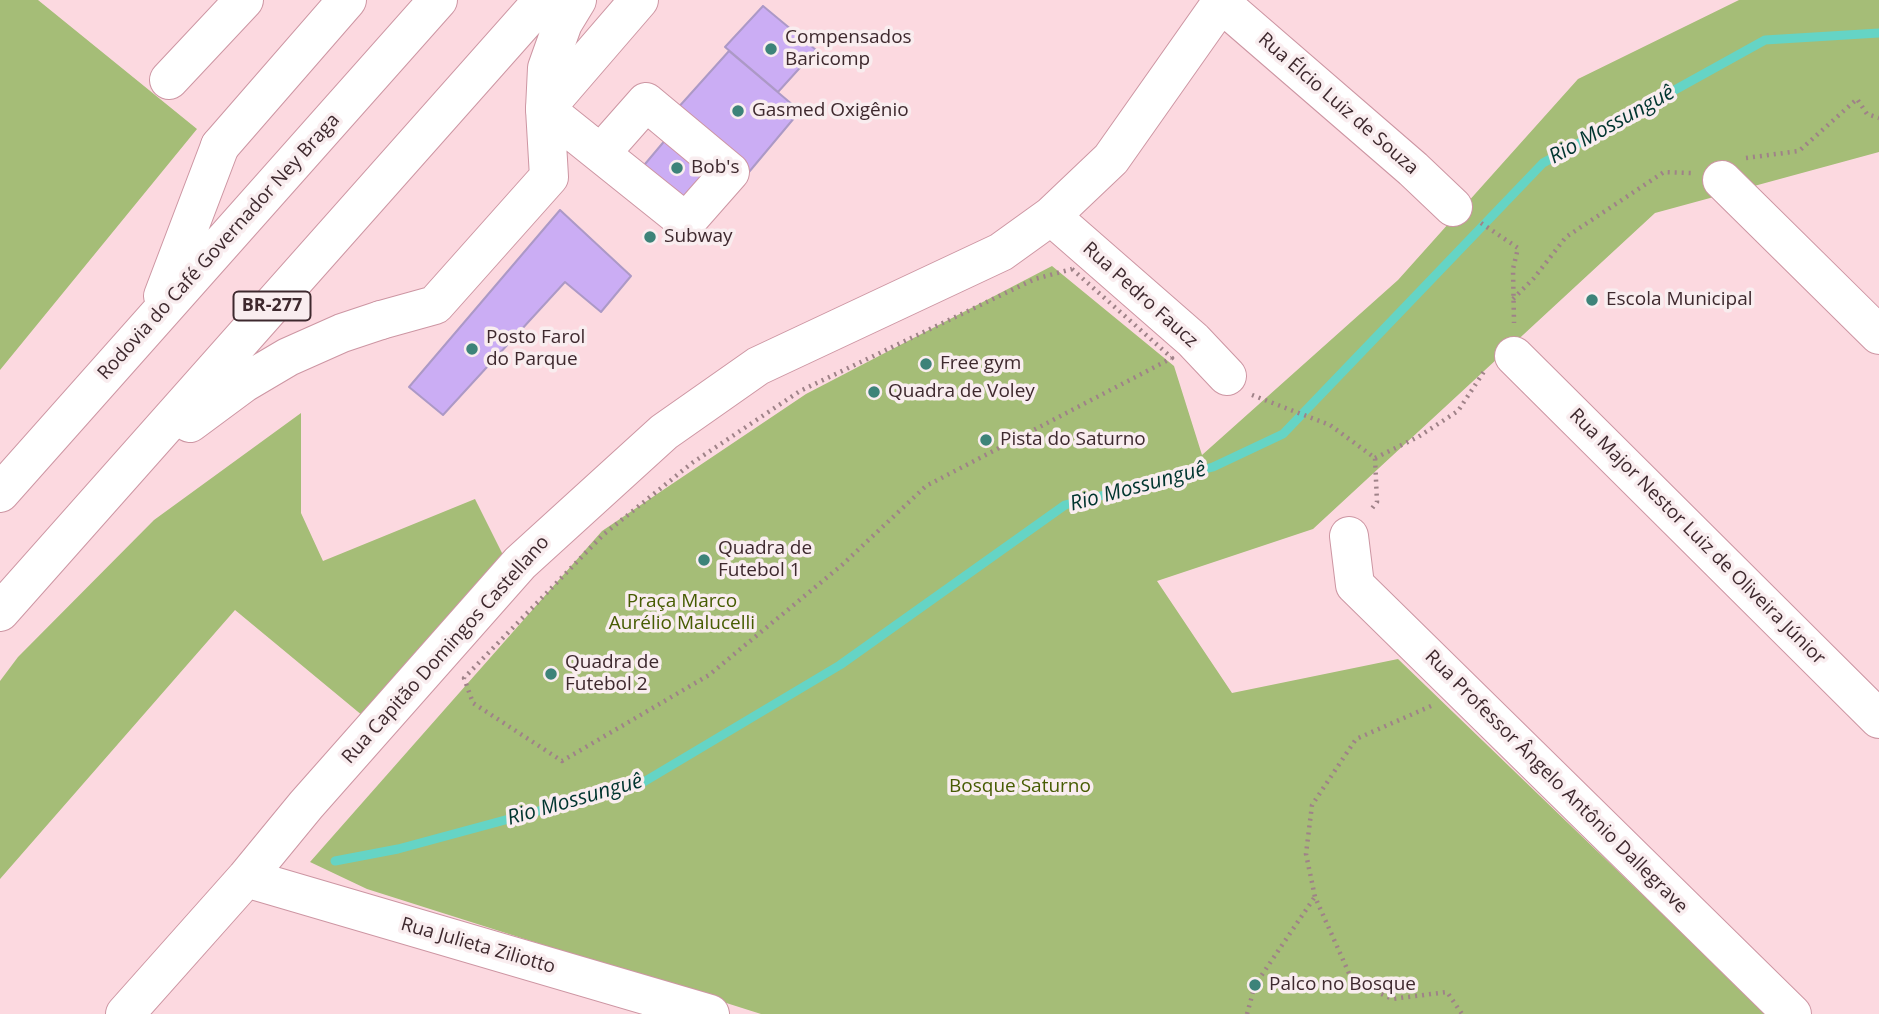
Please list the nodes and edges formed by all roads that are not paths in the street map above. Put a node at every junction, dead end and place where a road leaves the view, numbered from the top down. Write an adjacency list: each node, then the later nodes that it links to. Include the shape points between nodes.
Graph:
1 (244, 0): 8 (main road)
2 (347, 0): 14 (main road, via 220,146)
3 (438, 0): 14 (main road, Rodovia do Café Governador Ney Braga)
4 (543, 0): 19 (main road, BR-277)
5 (577, 0): 9 (main road, via 563,23 547,68)
6 (639, 0): 9 (main road)
7 (1222, 1): 12 (main road, Rua Élcio Luiz de Souza); 13 (main road, Rua Capitão Domingos Castellano, via 1111,159)
8 (169, 80)
9 (545, 109): 10 (main road); 19 (main road, via 548,177 435,305 342,333 288,357 205,410)
10 (601, 153)
11 (1723, 180): 15 (main road)
12 (1453, 207)
13 (1051, 216): 17 (main road, Rua Pedro Faucz, via 1194,340); 23 (main road, Rua Capitão Domingos Castellano, via 1001,252 758,366 664,432 520,562)
14 (153, 321): 18 (main road, Rodovia do Café Governador Ney Braga)
15 (1879, 335)
16 (1514, 356): 22 (main road, Rua Major Nestor Luiz de Oliveira Júnior)
17 (1238, 385)
18 (0, 493)
19 (100, 499): 21 (main road, BR-277)
20 (1349, 536): 26 (main road, Rua Professor Ângelo Antônio Dallegrave, via 1355,585)
21 (0, 612)
22 (1879, 719)
23 (246, 878): 24 (main road, Rua Capitão Domingos Castellano); 25 (main road, Rua Julieta Ziliotto)
24 (125, 1014)
25 (710, 1014)
26 (1792, 1014)

